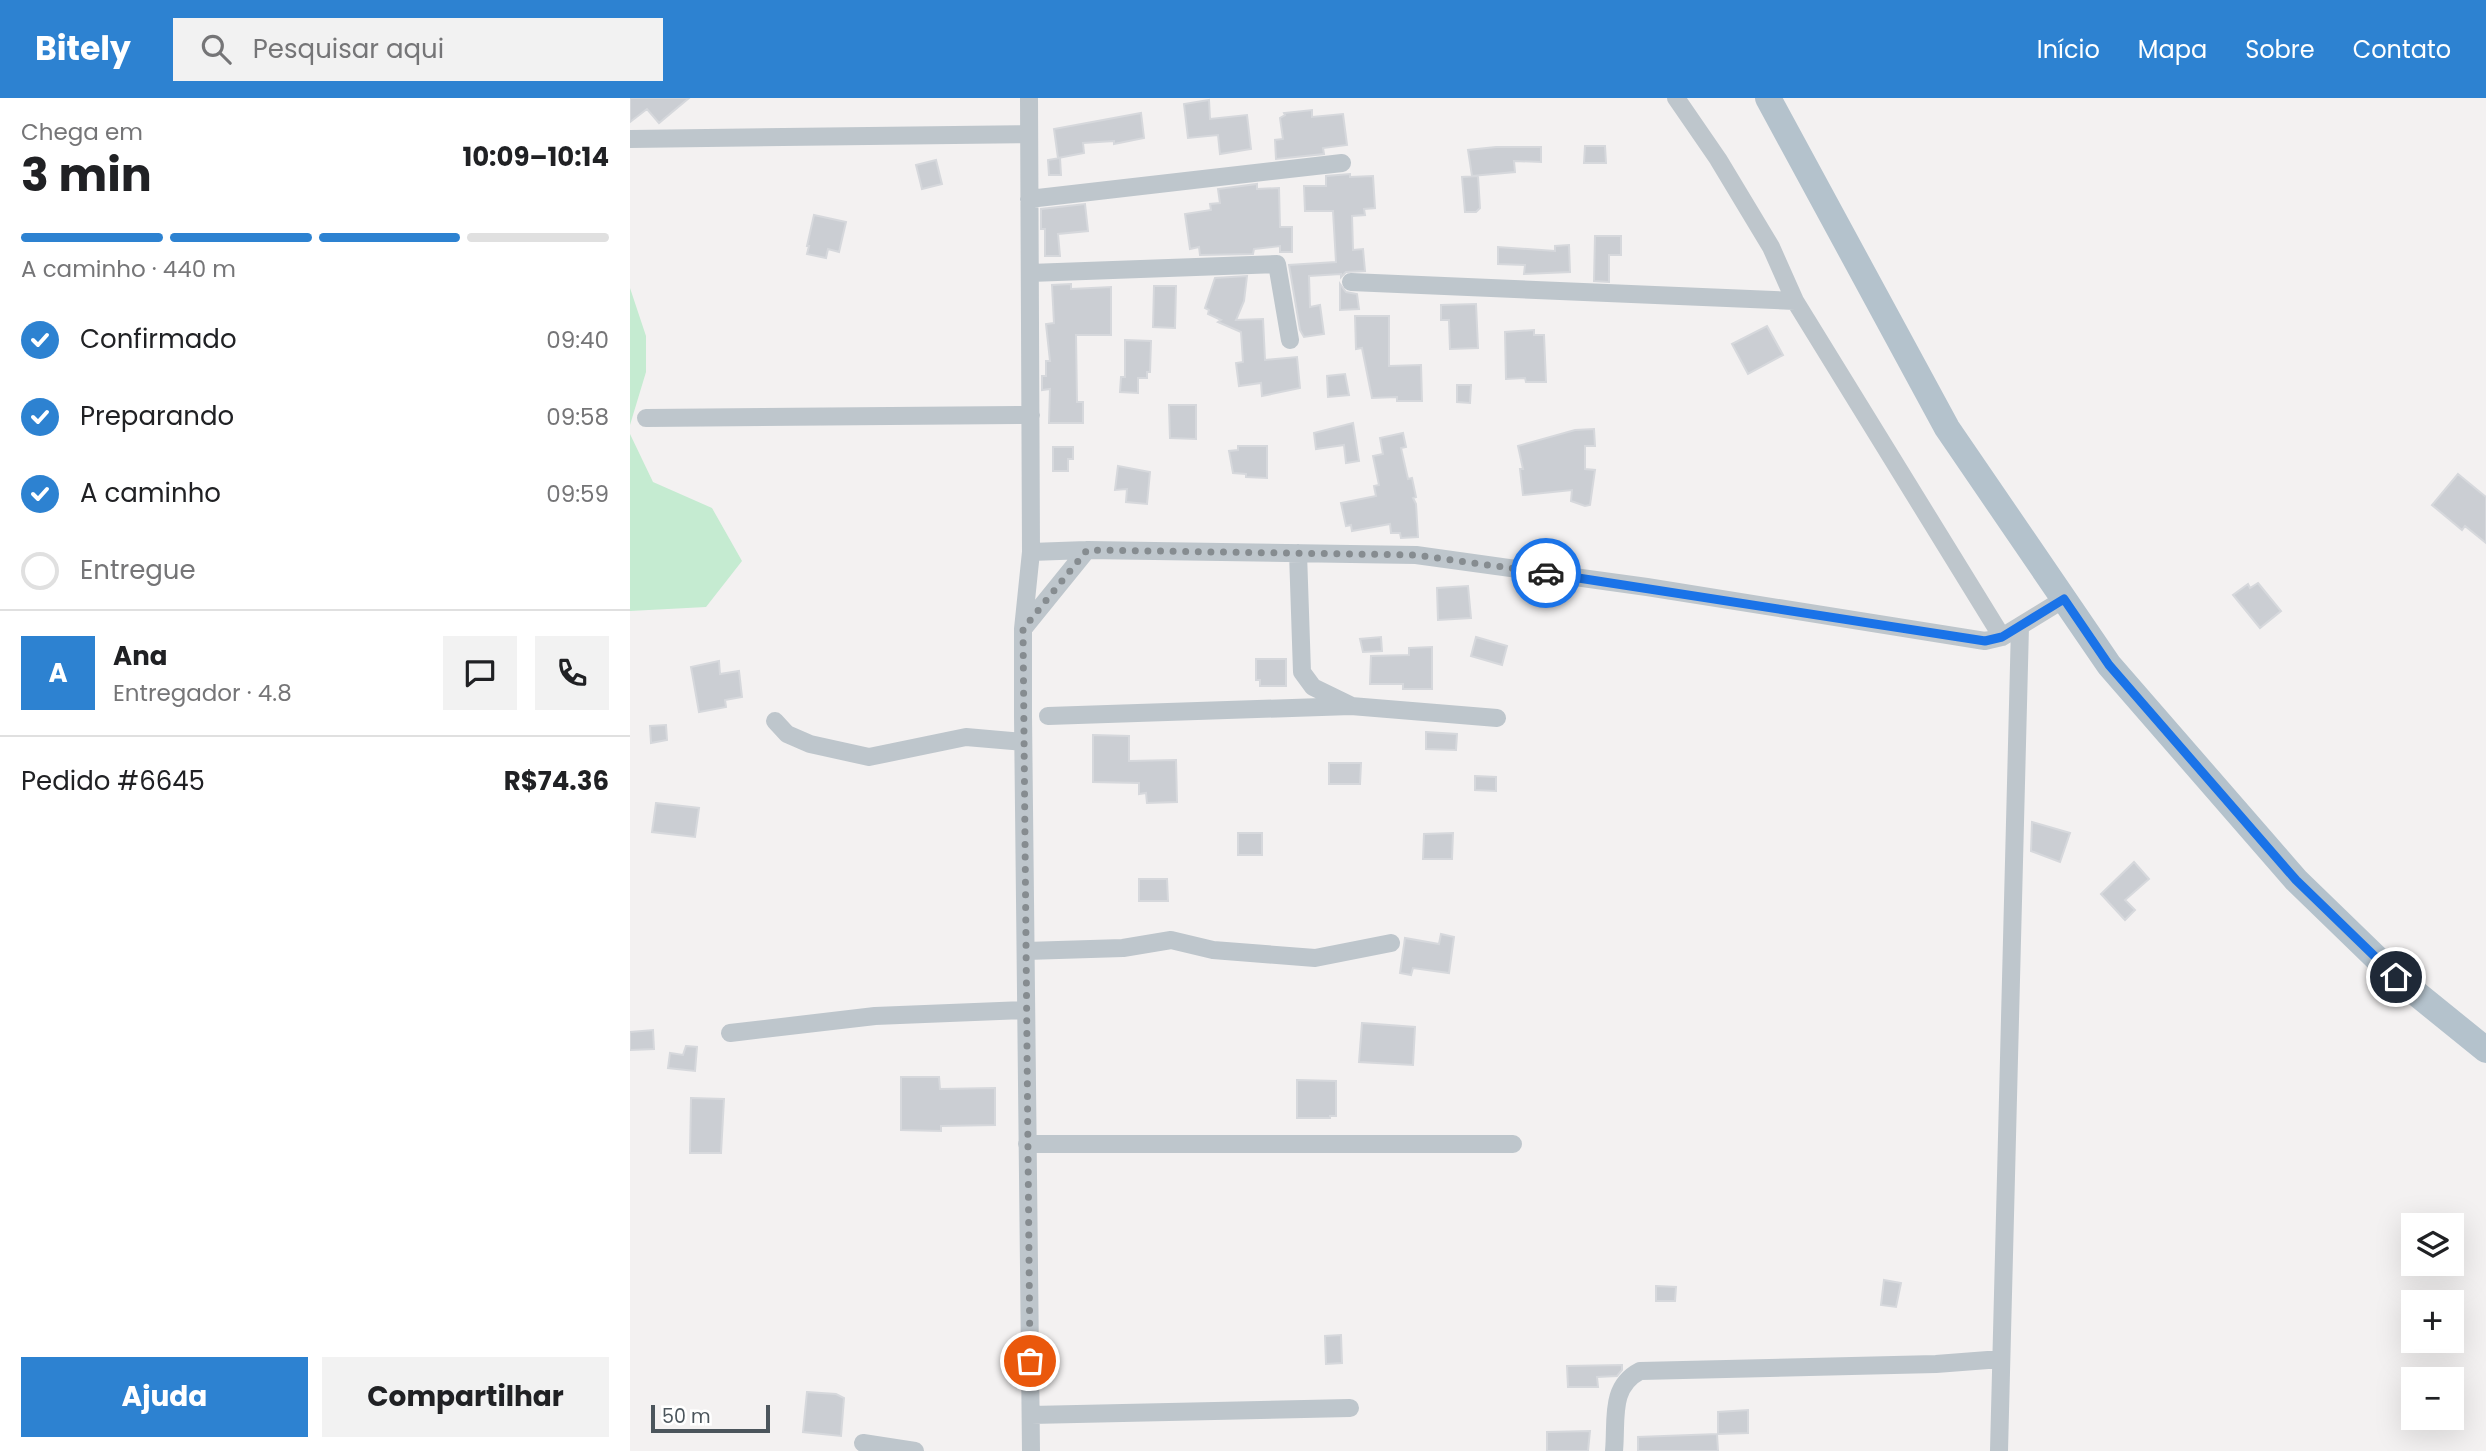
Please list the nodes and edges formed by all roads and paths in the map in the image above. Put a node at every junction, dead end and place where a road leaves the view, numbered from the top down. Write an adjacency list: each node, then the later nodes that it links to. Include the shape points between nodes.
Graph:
1 (1029, 98): 4 (street)
2 (1676, 98): 10 (street, via 1771,247)
3 (1768, 98): 17 (main road, via 1947,428)
4 (1029, 134): 5 (street); 7 (street)
5 (630, 139)
6 (1342, 163): 7 (street)
7 (1030, 200): 8 (street)
8 (1030, 274): 11 (street, via 1278,264); 12 (street)
9 (1351, 282): 10 (street)
10 (1795, 301): 20 (street)
11 (1290, 340)
12 (1031, 415): 13 (street); 15 (street)
13 (646, 418)
14 (1087, 550): 15 (street); 16 (street); 19 (street)
15 (1031, 552): 19 (street)
16 (1298, 553): 20 (street, via 1416,555 1985,641); 21 (street, via 1302,672 1313,687)
17 (2064, 599): 18 (street); 30 (main road, via 2109,665 2296,880 2396,977)
18 (2020, 626): 20 (street); 33 (street)
19 (1023, 629): 25 (street)
20 (2002, 637)
21 (1351, 706): 22 (street); 23 (street)
22 (1048, 716)
23 (1497, 718)
24 (775, 720): 25 (street, via 787,734 810,744 869,757 966,737)
25 (1023, 742): 27 (street)
26 (1391, 943): 27 (street, via 1315,958 1213,950 1171,940 1123,948)
27 (1026, 951): 28 (street)
28 (1026, 1010): 29 (street, via 875,1016); 31 (street)
29 (730, 1033)
30 (2486, 1050)
31 (1027, 1144): 32 (street); 35 (street)
32 (1513, 1144)
33 (2001, 1359): 39 (street, via 1640,1371 1627,1377 1619,1391); 40 (street)
34 (1350, 1408): 35 (street)
35 (1031, 1415): 38 (street)
36 (863, 1443): 37 (street)
37 (915, 1451)
38 (1031, 1451)
39 (1615, 1451)
40 (1999, 1451)

